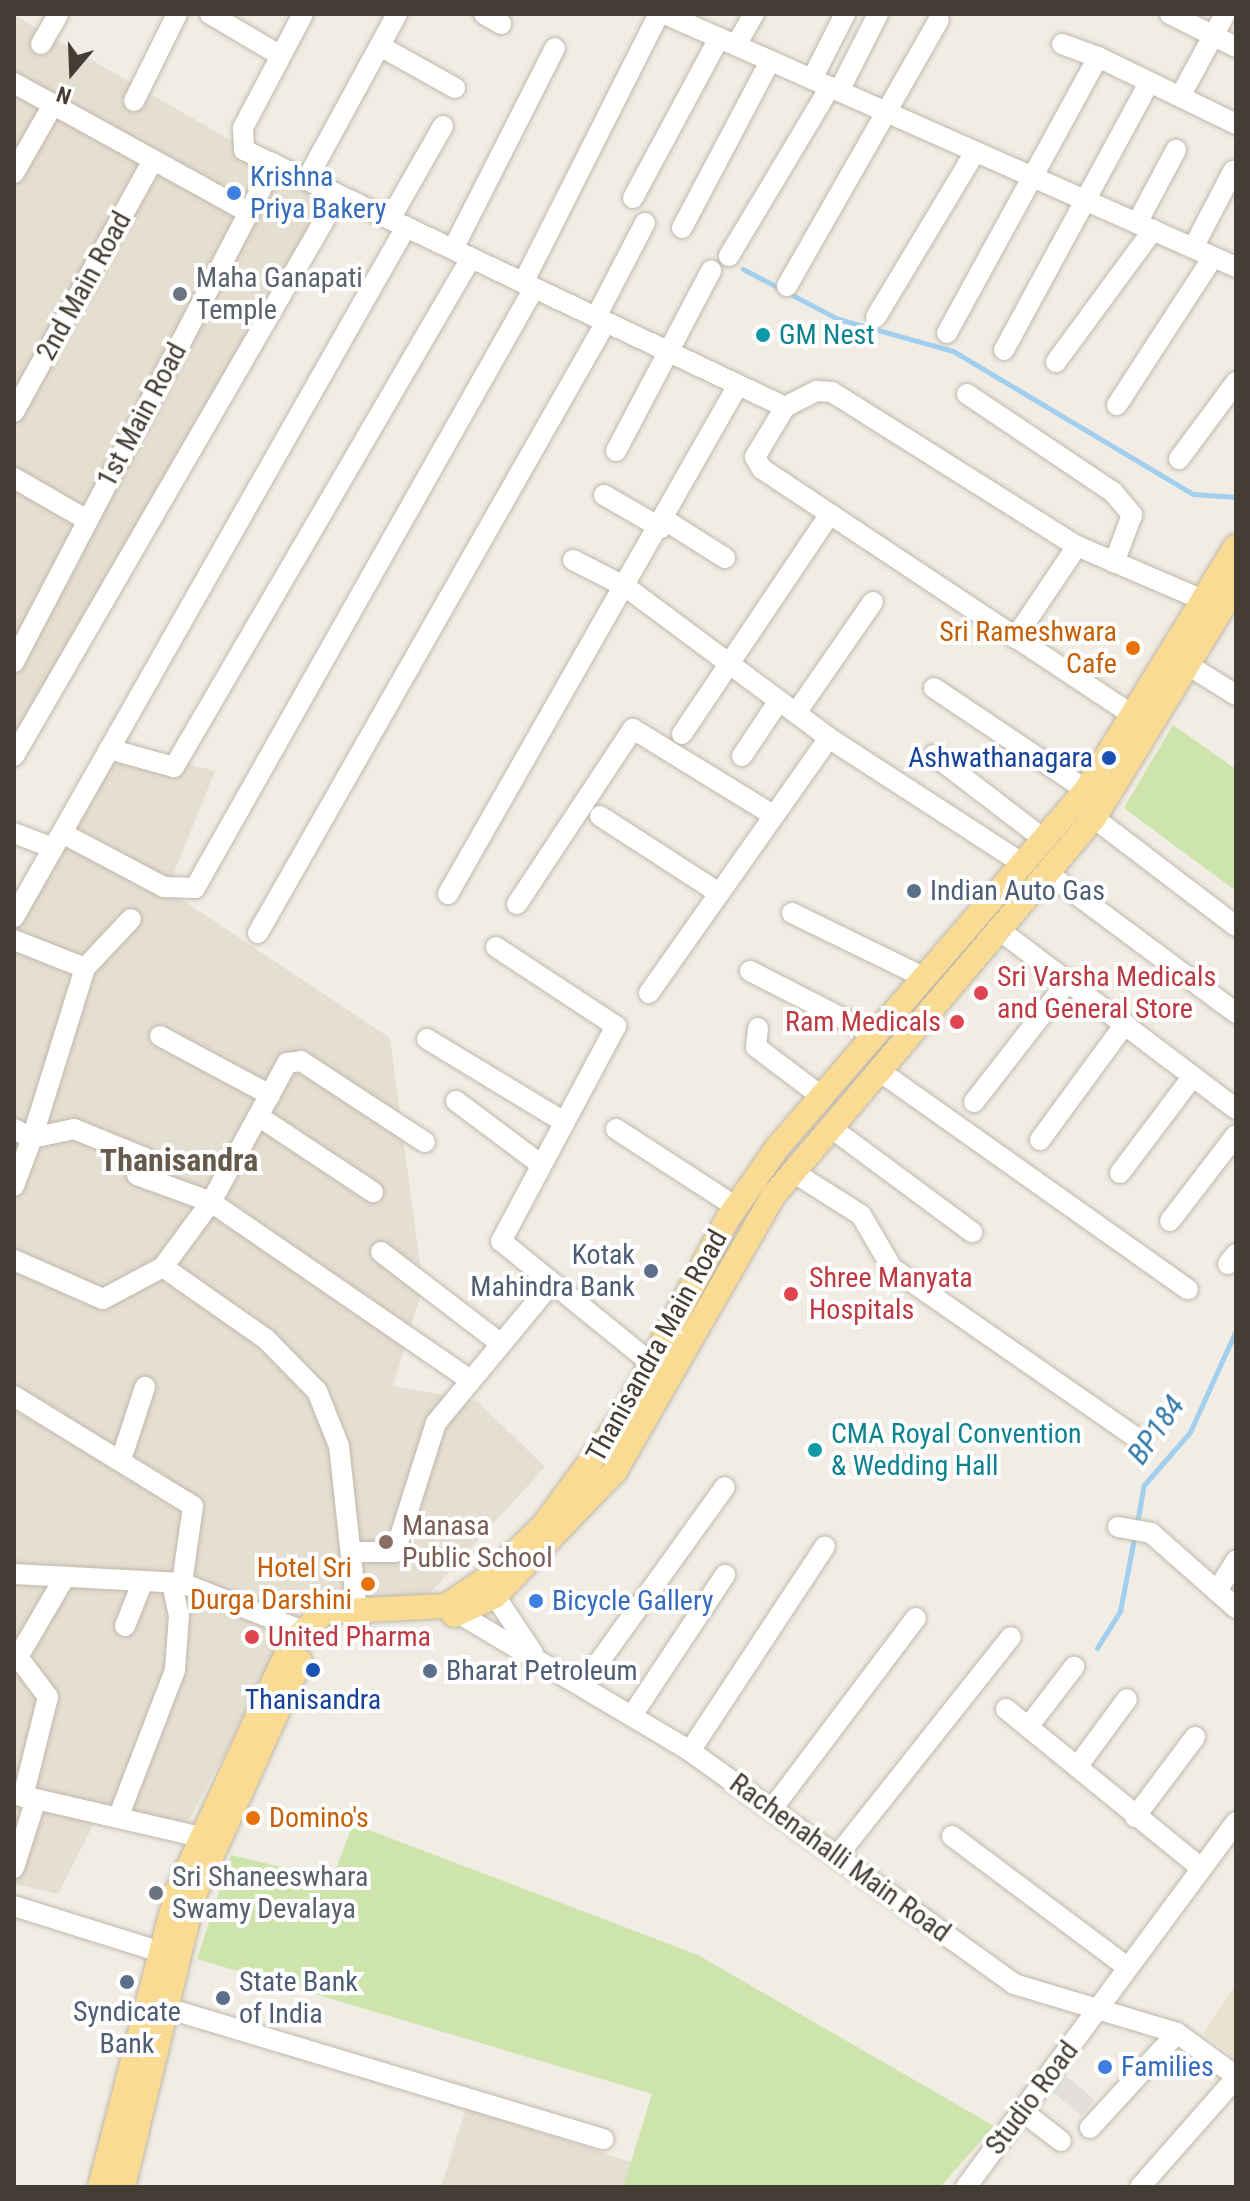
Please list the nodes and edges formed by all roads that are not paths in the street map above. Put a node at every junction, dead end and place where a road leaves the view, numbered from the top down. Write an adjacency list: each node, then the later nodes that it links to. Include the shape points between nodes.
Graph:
1 (58, 14): 15 (street)
2 (177, 14): 28 (street)
3 (303, 14): 20 (street)
4 (397, 14): 17 (street)
5 (662, 14): 14 (street); 55 (street)
6 (754, 14): 14 (street)
7 (845, 14): 25 (street)
8 (878, 14): 25 (street)
9 (1170, 14): 13 (street)
10 (1225, 14): 13 (street)
11 (216, 16): 20 (street)
12 (939, 20): 30 (street)
13 (1213, 35): 18 (street); 27 (street)
14 (727, 42): 22 (street); 42 (street)
15 (41, 44)
16 (1062, 44): 21 (street)
17 (380, 46): 26 (street); 40 (street)
18 (1236, 47)
19 (555, 48): 50 (street)
20 (281, 56): 36 (street, via 241,138 244,150)
21 (1098, 57): 24 (street); 39 (street)
22 (770, 61): 25 (street); 48 (street)
23 (14, 83): 29 (street)
24 (1149, 83): 27 (street); 43 (street)
25 (827, 86): 30 (street); 51 (street)
26 (455, 88)
27 (1182, 93): 31 (street)
28 (134, 101)
29 (53, 105): 35 (street); 38 (street)
30 (885, 112): 34 (street); 56 (street)
31 (1236, 124)
32 (443, 126): 45 (street)
33 (1176, 150): 47 (street)
34 (975, 152): 39 (street); 57 (street)
35 (153, 160): 44 (street); 68 (street, 2nd Main Road)
36 (274, 164): 40 (street); 44 (street, 1st Main Road)
37 (1233, 171): 49 (street)
38 (14, 173)
39 (1031, 177): 43 (street); 59 (street)
40 (307, 179): 41 (street)
41 (339, 195): 45 (street); 97 (street)
42 (633, 198)
43 (1088, 202): 47 (street); 60 (street)
44 (248, 212): 74 (street, 1st Main Road)
45 (398, 223): 50 (street); 95 (street)
46 (645, 223): 58 (street)
47 (1145, 227): 49 (street); 62 (street)
48 (682, 228)
49 (1193, 248): 52 (street)
50 (462, 254): 55 (street); 95 (street, via 174,767)
51 (729, 256)
52 (1213, 257): 53 (street); 66 (street)
53 (1236, 267)
54 (711, 271): 61 (street)
55 (528, 285): 58 (street); 105 (street, via 195,888 164,887)
56 (787, 286)
57 (876, 317)
58 (601, 320): 61 (street); 116 (street)
59 (947, 333)
60 (1004, 350)
61 (670, 353): 64 (street); 69 (street)
62 (1056, 362)
63 (1236, 382): 70 (street)
64 (738, 385): 67 (street); 75 (street)
65 (967, 394): 80 (street, via 1113,492 1132,515)
66 (1117, 405)
67 (785, 407): 73 (street, via 756,464); 76 (street, via 809,393 832,392)
68 (14, 412)
69 (616, 451)
70 (1179, 459)
71 (14, 478): 74 (street)
72 (604, 495): 75 (street)
73 (829, 515): 85 (street); 87 (street)
74 (87, 520): 86 (street, 1st Main Road)
75 (663, 524): 78 (street); 82 (street)
76 (1077, 546): 80 (street); 85 (street)
77 (1236, 546): 84 (main road, Thanisandra Main Road)
78 (725, 558)
79 (573, 560): 82 (street)
80 (1114, 563): 84 (street)
81 (1236, 585): 84 (main road, Thanisandra Main Road)
82 (626, 587): 87 (street); 109 (street)
83 (873, 602): 91 (street)
84 (1210, 602): 88 (main road, Thanisandra Main Road); 92 (main road, Thanisandra Main Road)
85 (1015, 638): 92 (street)
86 (14, 662)
87 (732, 663): 91 (street); 93 (street)
88 (1188, 665): 90 (street); 102 (main road, Thanisandra Main Road)
89 (934, 688): 99 (street)
90 (1236, 695)
91 (787, 708): 94 (street); 98 (street)
92 (1134, 716): 99 (main road, Thanisandra Main Road)
93 (682, 734)
94 (829, 738): 100 (street); 106 (street)
95 (109, 749): 105 (street)
96 (934, 755): 104 (street)
97 (14, 756)
98 (742, 756)
99 (1086, 790): 104 (main road, Thanisandra Main Road)
100 (773, 815): 108 (street); 110 (street, via 633,729)
101 (600, 816): 108 (street)
102 (1094, 818): 107 (main road, Thanisandra Main Road); 114 (street)
103 (14, 833): 105 (street)
104 (1042, 838): 106 (main road, Thanisandra Main Road)
105 (57, 840): 112 (street)
106 (1020, 862): 121 (main road, Thanisandra Main Road)
107 (1049, 874): 115 (main road, Thanisandra Main Road); 124 (street)
108 (719, 893): 123 (street)
109 (448, 894)
110 (517, 904)
111 (792, 913): 121 (street)
112 (14, 917)
113 (131, 919): 119 (street)
114 (1236, 926)
115 (998, 929): 122 (street); 130 (main road, Thanisandra Main Road)
116 (258, 933)
117 (14, 940): 119 (street)
118 (496, 947): 138 (street, via 616,1026)
119 (85, 968): 141 (street)
120 (750, 971): 127 (street)
121 (921, 976): 127 (main road, Thanisandra Main Road)
122 (1069, 980): 125 (street); 135 (street)
123 (649, 993)
124 (1236, 1013)
125 (1125, 1024): 131 (street); 143 (street)
126 (758, 1028): 133 (street, via 756,1047)
127 (873, 1034): 133 (main road, Thanisandra Main Road)
128 (160, 1036): 132 (street)
129 (427, 1039): 138 (street)
130 (881, 1072): 139 (main road, Thanisandra Main Road); 158 (street)
131 (1193, 1076): 136 (street); 147 (street)
132 (270, 1095): 137 (street); 144 (street, via 287,1063 301,1061)
133 (821, 1096): 151 (main road, Thanisandra Main Road)
134 (456, 1101): 145 (street)
135 (974, 1102)
136 (1236, 1109)
137 (258, 1116): 149 (street); 150 (street)
138 (564, 1122): 145 (street)
139 (830, 1127): 146 (main road, Thanisandra Main Road); 153 (street)
140 (616, 1129): 151 (street)
141 (23, 1133): 148 (street); 150 (street, via 74,1129)
142 (1236, 1135): 152 (street)
143 (1040, 1140)
144 (425, 1142)
145 (539, 1163): 157 (street, via 501,1241)
146 (793, 1172): 160 (main road, Thanisandra Main Road); 164 (street, via 861,1215 892,1268)
147 (1120, 1173)
148 (14, 1186)
149 (373, 1192)
150 (211, 1202): 156 (street); 161 (street)
151 (736, 1207): 160 (main road, Thanisandra Main Road)
152 (1170, 1221)
153 (972, 1232)
154 (381, 1252): 159 (street)
155 (14, 1260): 156 (street, via 103,1299)
156 (163, 1267): 169 (street, via 266,1339 317,1391 339,1446)
157 (552, 1283): 159 (street); 160 (street)
158 (1188, 1289)
159 (500, 1343): 161 (street)
160 (660, 1370): 176 (main road, Thanisandra Main Road, via 579,1484)
161 (469, 1379): 169 (street, via 436,1423 395,1552)
162 (145, 1387): 165 (street)
163 (14, 1396): 165 (street)
164 (1141, 1441)
165 (121, 1460): 175 (street, via 193,1506)
166 (725, 1487): 187 (street)
167 (1118, 1527): 177 (street, via 1151,1533)
168 (825, 1546): 193 (street)
169 (351, 1552): 180 (street)
170 (1236, 1561): 177 (street)
171 (14, 1574): 173 (street)
172 (725, 1575): 190 (street)
173 (65, 1577): 174 (street); 195 (street, via 18,1657 48,1697)
174 (143, 1581): 175 (street); 182 (street)
175 (177, 1583): 183 (street); 198 (street, via 175,1670)
176 (490, 1588): 179 (main road, Thanisandra Main Road); 185 (street)
177 (1217, 1591): 178 (street)
178 (1236, 1608)
179 (449, 1611): 180 (main road); 185 (street, Rachenahalli Main Road)
180 (357, 1616): 183 (main road, via 324,1612)
181 (916, 1618): 196 (street)
182 (125, 1626)
183 (310, 1632): 201 (main road)
184 (1011, 1637): 202 (street)
185 (538, 1659): 187 (street, Rachenahalli Main Road)
186 (1074, 1667): 191 (street)
187 (584, 1683): 190 (street, Rachenahalli Main Road)
188 (1127, 1699): 194 (street)
189 (1006, 1709): 191 (street)
190 (633, 1714): 193 (street, Rachenahalli Main Road)
191 (1028, 1727): 194 (street)
192 (1195, 1737): 197 (street)
193 (690, 1751): 196 (street, Rachenahalli Main Road)
194 (1077, 1767): 197 (street)
195 (24, 1797): 198 (street); 203 (street)
196 (772, 1809): 202 (street, Rachenahalli Main Road)
197 (1135, 1817): 204 (street)
198 (118, 1818): 201 (street)
199 (1236, 1822): 204 (street, Studio Road)
200 (952, 1836): 207 (street)
201 (206, 1837): 206 (main road); 208 (main road)
202 (838, 1855): 209 (street, Rachenahalli Main Road, via 1014,1984)
203 (14, 1868)
204 (1201, 1868): 207 (street, Studio Road)
205 (14, 1906): 206 (street)
206 (158, 1951): 217 (main road)
207 (1127, 1967): 209 (street, Studio Road)
208 (163, 2007): 214 (street); 218 (main road)
209 (1098, 2009): 210 (street, Rachenahalli Main Road); 212 (street, Studio Road)
210 (1177, 2033): 211 (street, Rachenahalli Main Road); 213 (street)
211 (1236, 2077): 219 (street)
212 (1022, 2111): 215 (street); 216 (street, Studio Road)
213 (1090, 2128)
214 (604, 2139)
215 (1061, 2141)
216 (974, 2184)
217 (100, 2187)
218 (123, 2187)
219 (1140, 2187)

